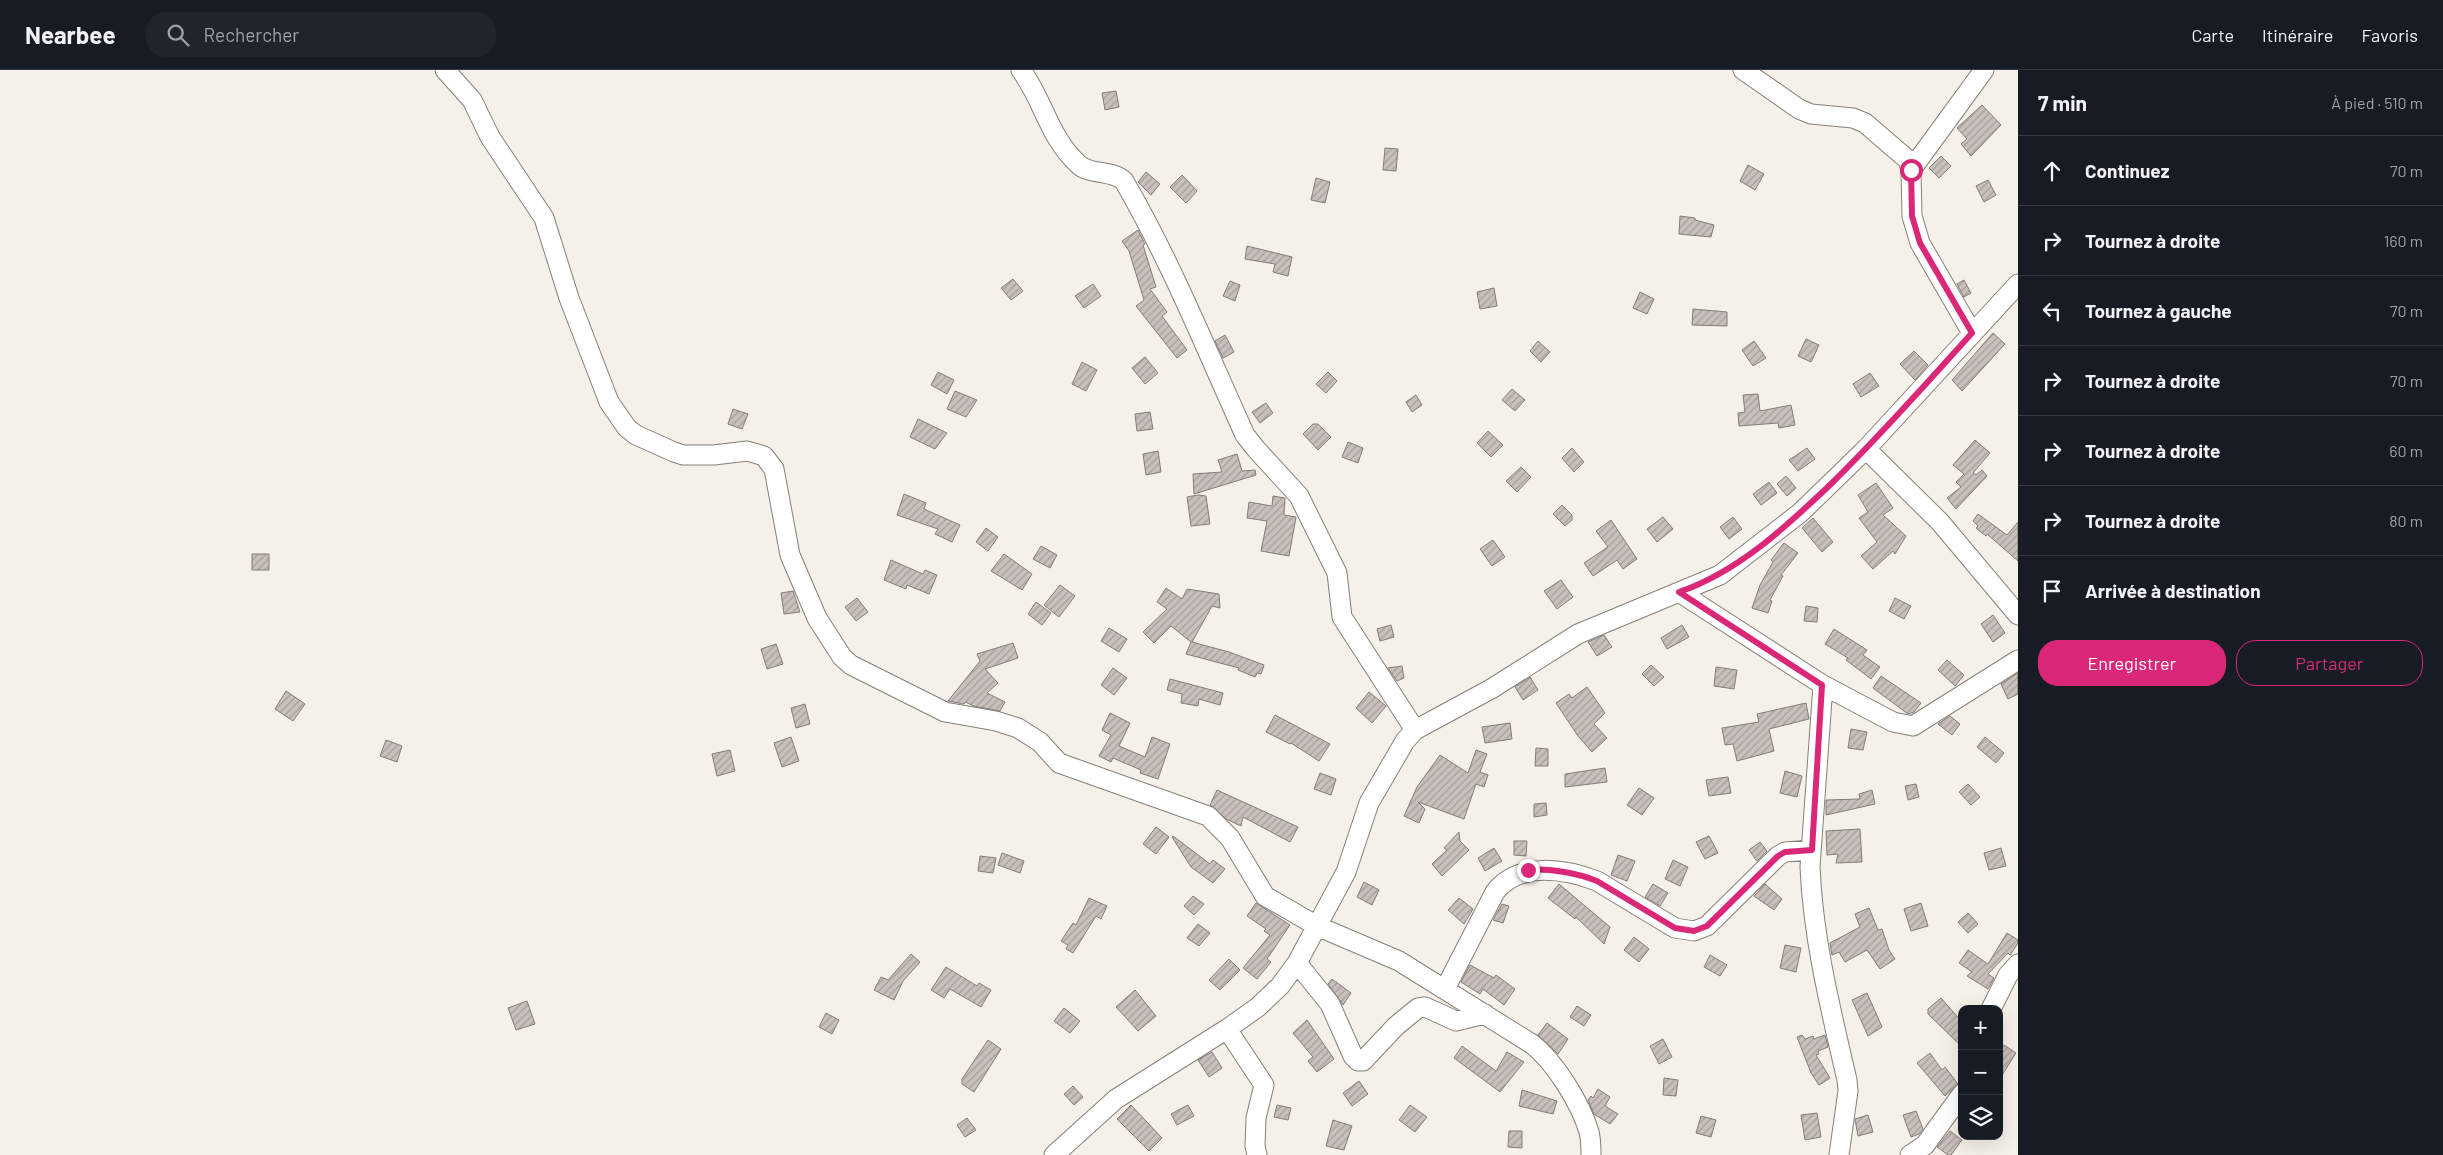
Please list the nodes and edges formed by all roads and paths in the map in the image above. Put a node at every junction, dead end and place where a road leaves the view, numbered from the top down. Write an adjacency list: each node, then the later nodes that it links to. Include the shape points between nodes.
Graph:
1 (445, 70): 15 (street, via 472,100 490,137 544,218 569,298 609,402 618,417 636,435 683,455 714,456 748,451 764,456 774,469 794,566 817,618 846,661 945,712 1018,728 1040,742 1059,763 1208,816 1230,838 1261,892)
2 (1021, 70): 13 (street, via 1034,88 1055,137 1078,165 1119,176 1124,181 1180,286 1245,435 1300,496 1337,573 1342,617)
3 (1743, 70): 5 (street, via 1799,109 1865,123 1898,149 1908,160)
4 (1984, 70): 5 (street)
5 (1911, 170): 7 (street, via 1912,216 1920,243)
6 (2018, 285): 7 (street)
7 (1972, 333): 8 (street)
8 (1866, 449): 9 (street, via 1781,529 1720,575); 10 (street, via 1940,522)
9 (1679, 592): 12 (street); 13 (street, via 1570,638 1491,689)
10 (2018, 615)
11 (2018, 660): 12 (street, via 1912,726 1893,722)
12 (1822, 685): 14 (street)
13 (1415, 730): 15 (street, via 1369,803 1346,872)
14 (1812, 850): 18 (street, via 1785,852 1778,856 1707,926 1694,931 1675,928 1592,879 1528,870 1502,884 1495,892); 26 (street, via 1811,894 1848,1091)
15 (1317, 926): 16 (street); 18 (street, via 1399,961)
16 (1297, 963): 20 (street, via 1330,1004 1358,1061 1363,1061 1418,1008 1456,1021); 21 (street, via 1274,992)
17 (2018, 964): 19 (street, via 2008,975)
18 (1445, 989): 20 (street)
19 (1993, 1005)
20 (1485, 1014): 25 (street, via 1532,1044 1555,1066 1590,1133)
21 (1227, 1029): 23 (street, via 1116,1099); 24 (street, via 1264,1084 1256,1118)
22 (1961, 1095): 27 (street, via 1925,1145)
23 (1054, 1155)
24 (1257, 1155)
25 (1591, 1155)
26 (1839, 1155)
27 (1910, 1155)

